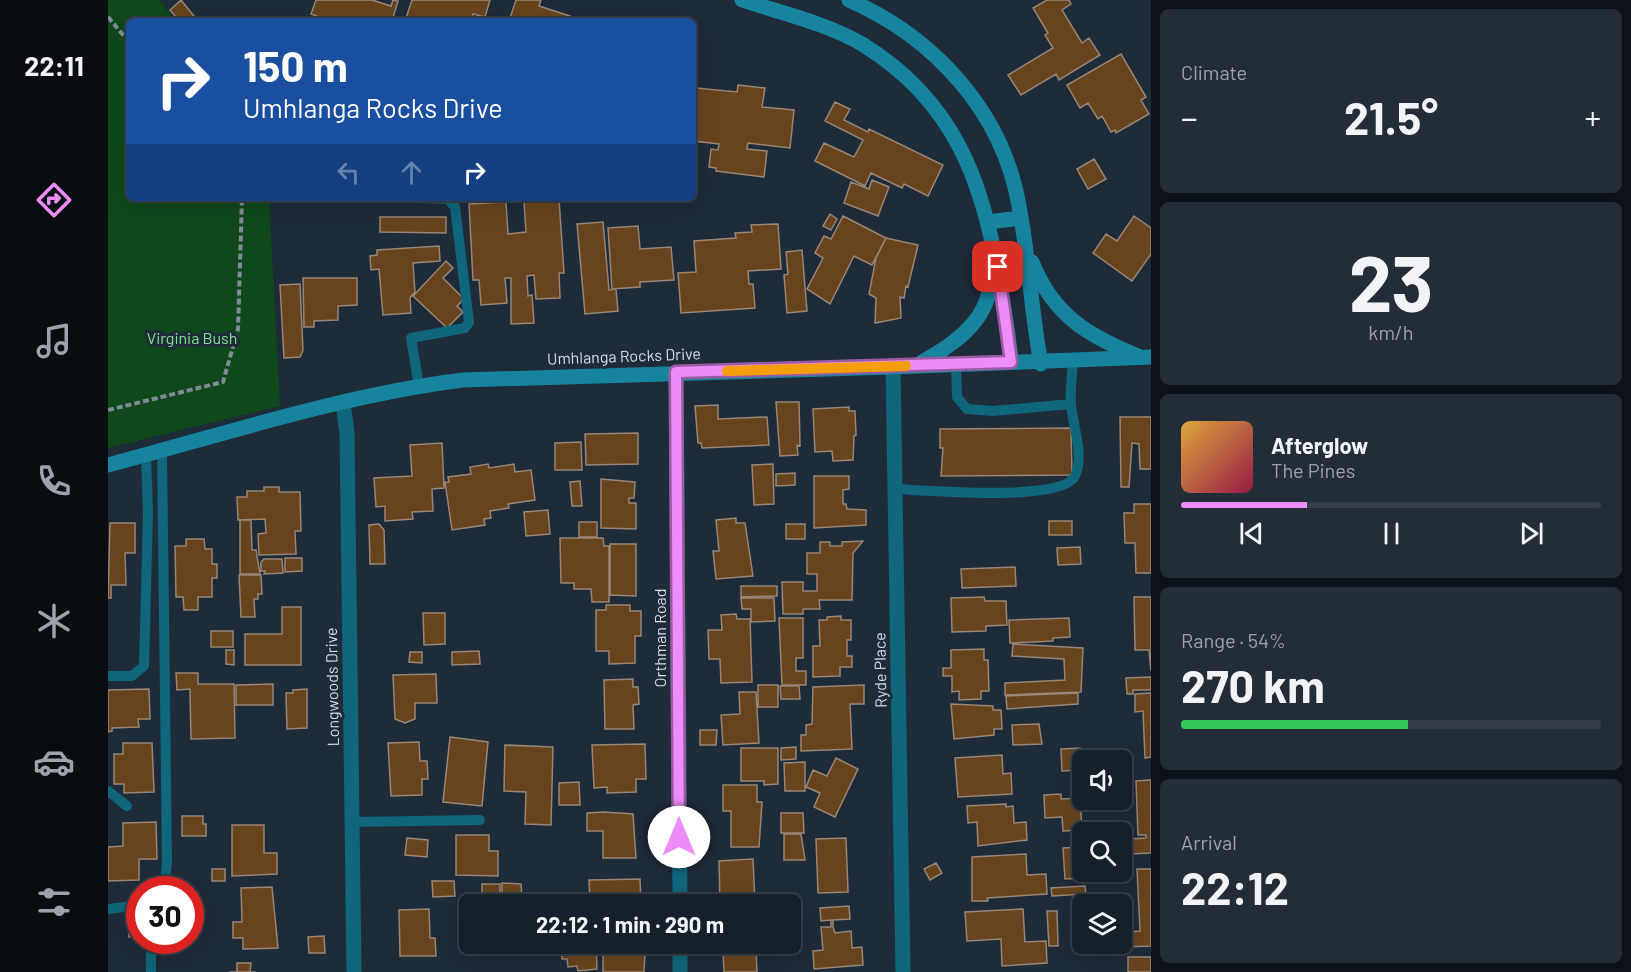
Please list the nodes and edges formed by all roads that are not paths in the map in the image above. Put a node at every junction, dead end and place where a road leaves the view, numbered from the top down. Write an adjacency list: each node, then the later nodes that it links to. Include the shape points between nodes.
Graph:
1 (742, 0): 5 (main road, via 821,26 861,44 904,76 951,130 984,200)
2 (849, 0): 4 (main road, via 882,14 921,42 957,77 987,117 1006,160)
3 (450, 201): 16 (lane, via 454,207 469,322 465,328 411,338)
4 (1021, 218): 5 (main road); 6 (main road)
5 (988, 222): 7 (main road)
6 (1024, 243): 8 (main road, via 1039,280 1077,326 1105,343); 13 (main road)
7 (994, 248): 9 (main road); 12 (main road, via 988,298 981,313 943,351)
8 (1146, 358): 10 (main road, Umhlanga Rocks Drive)
9 (1011, 362): 11 (main road, Umhlanga Rocks Drive); 13 (main road, Umhlanga Rocks Drive)
10 (1073, 362): 13 (main road, Umhlanga Rocks Drive); 18 (lane)
11 (956, 363): 12 (main road, Umhlanga Rocks Drive); 18 (lane, via 957,397 967,409 993,411)
12 (916, 364): 14 (main road, Umhlanga Rocks Drive)
13 (1041, 364)
14 (893, 368): 15 (main road, Umhlanga Rocks Drive); 22 (street, Ryde Place)
15 (676, 372): 16 (main road, Umhlanga Rocks Drive, via 463,380); 29 (street, Orthman Road)
16 (419, 386): 17 (main road, Umhlanga Rocks Drive)
17 (343, 403): 19 (main road, Umhlanga Rocks Drive); 27 (street, Longwoods Drive, via 347,433)
18 (1071, 404): 22 (lane, via 1077,464 1075,477 1068,484 1002,494)
19 (162, 451): 20 (main road, Umhlanga Rocks Drive); 28 (lane)
20 (146, 455): 21 (main road, Umhlanga Rocks Drive); 23 (lane, via 144,666 132,676)
21 (108, 465)
22 (895, 489): 37 (street, Ryde Place)
23 (108, 676)
24 (108, 791): 25 (lane)
25 (127, 806)
26 (480, 820): 27 (lane)
27 (352, 822): 35 (street, Longwoods Drive)
28 (166, 876)
29 (680, 894)
30 (126, 907): 31 (lane)
31 (108, 909)
32 (151, 954): 34 (lane)
33 (680, 954): 36 (street)
34 (151, 972)
35 (354, 972)
36 (680, 972)
37 (903, 972)

